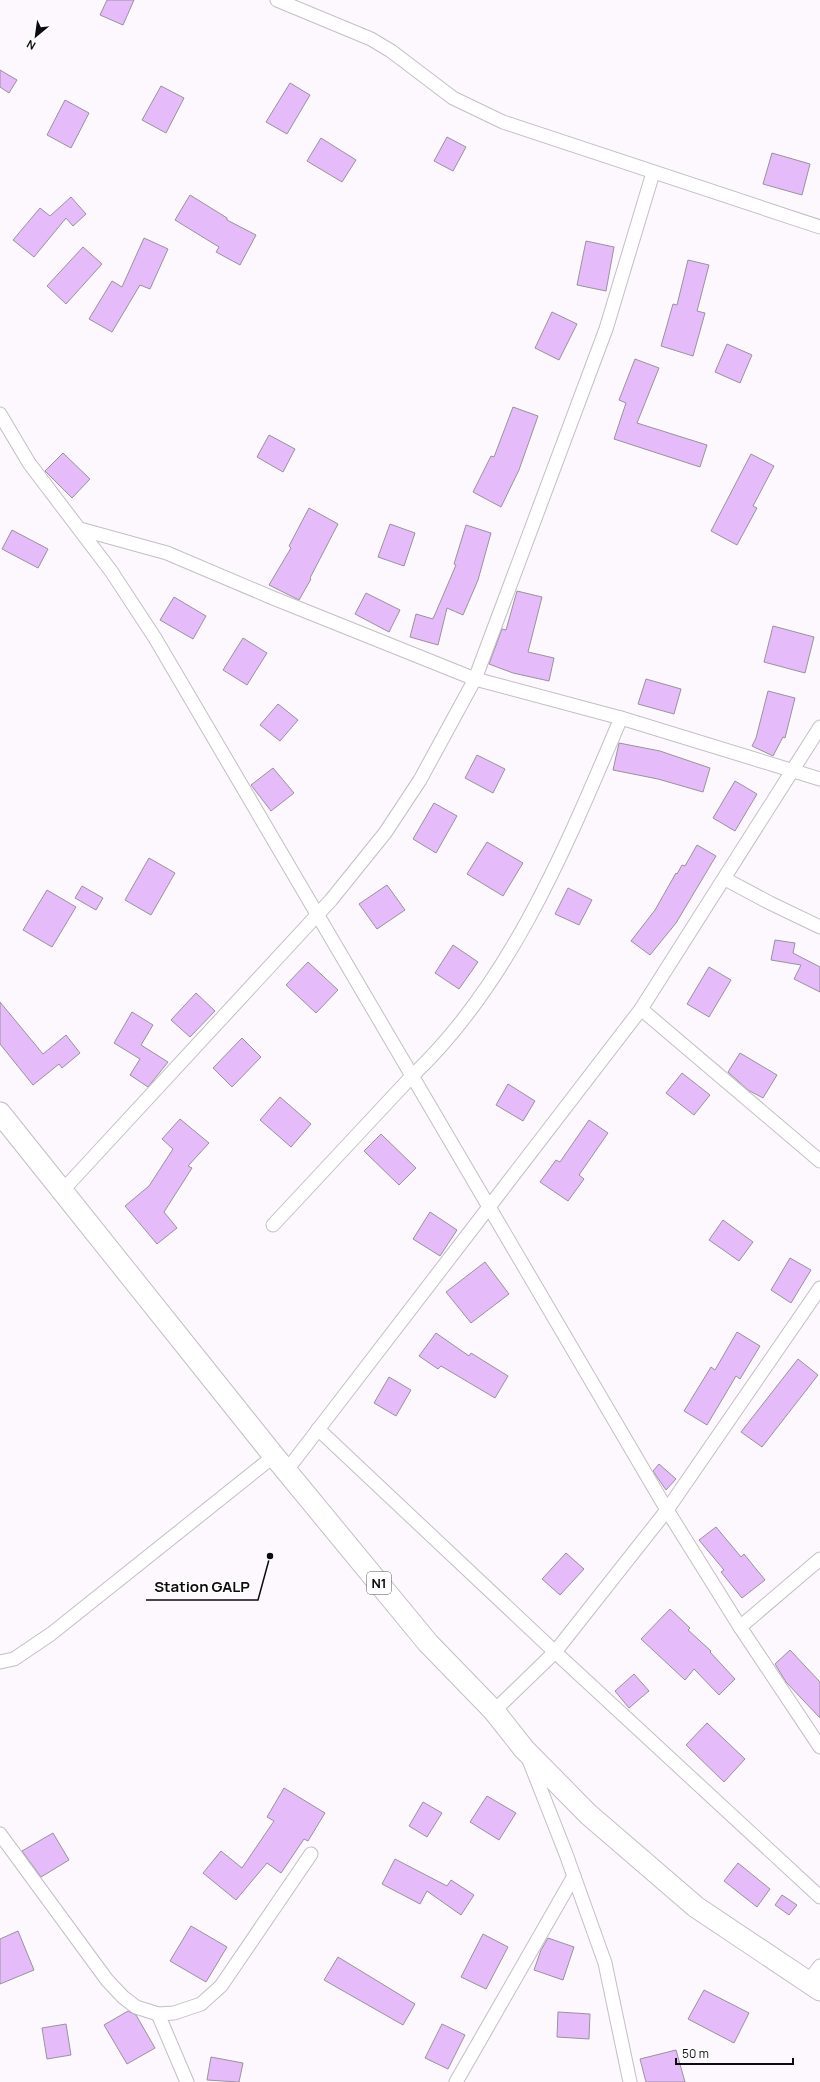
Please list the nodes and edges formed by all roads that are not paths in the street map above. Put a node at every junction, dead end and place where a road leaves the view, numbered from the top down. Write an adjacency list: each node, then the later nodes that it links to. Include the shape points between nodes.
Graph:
1 (277, 0): 2 (street, via 372,39 453,98 475,110 503,122)
2 (653, 172): 3 (street); 6 (street, via 604,334)
3 (820, 227)
4 (0, 414): 5 (street, via 29,463)
5 (80, 529): 6 (street, via 167,553); 12 (street, via 155,638)
6 (475, 679): 7 (street); 12 (street, via 420,780 385,833)
7 (621, 718): 9 (street); 15 (street, via 573,831 498,971 462,1022)
8 (820, 727): 9 (street)
9 (793, 770): 10 (street); 11 (street)
10 (820, 779)
11 (725, 879): 13 (street); 14 (street)
12 (318, 915): 15 (street); 18 (street)
13 (820, 927)
14 (641, 1009): 17 (street); 19 (street)
15 (412, 1076): 19 (street); 20 (street)
16 (2, 1119): 18 (main road, N1)
17 (820, 1161)
18 (62, 1190): 23 (main road, N1)
19 (489, 1208): 22 (street); 24 (street)
20 (273, 1224)
21 (820, 1288): 24 (street)
22 (318, 1429): 23 (street); 27 (street)
23 (280, 1463): 28 (street, via 51,1634 14,1659); 29 (main road, N1, via 428,1643)
24 (667, 1510): 26 (street); 27 (street)
25 (820, 1559): 26 (street)
26 (740, 1627): 30 (street)
27 (555, 1652): 29 (street); 35 (street)
28 (0, 1662)
29 (494, 1711): 31 (main road, N1)
30 (820, 1748)
31 (524, 1749): 34 (street); 37 (main road, N1, via 588,1814 696,1907)
32 (0, 1834): 38 (street, via 107,1980 136,2007)
33 (311, 1854): 38 (street, via 221,1986 201,2004 174,2013)
34 (574, 1876): 40 (street); 41 (street, via 605,1964)
35 (820, 1897)
36 (820, 1966): 37 (street)
37 (814, 1987)
38 (158, 2014): 39 (street)
39 (187, 2082)
40 (456, 2082)
41 (630, 2082)

